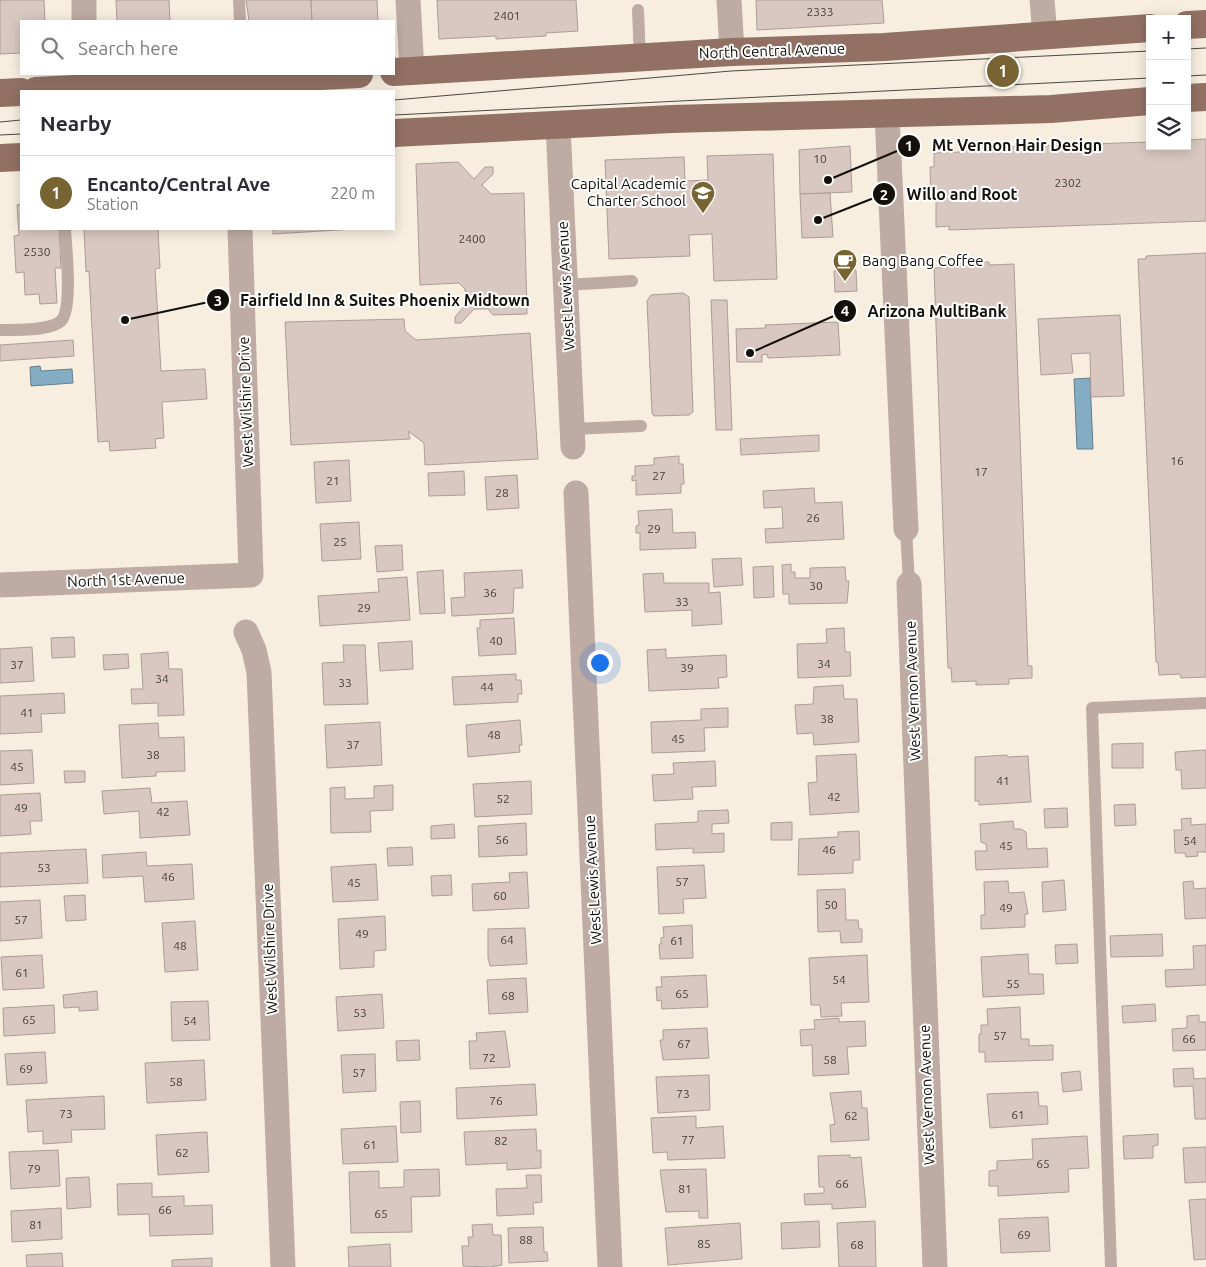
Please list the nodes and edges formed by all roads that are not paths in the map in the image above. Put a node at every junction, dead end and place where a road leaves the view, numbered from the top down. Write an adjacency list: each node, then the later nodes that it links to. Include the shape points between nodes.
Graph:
1 (84, 0): 7 (street)
2 (239, 0): 8 (lane)
3 (408, 0): 15 (street)
4 (729, 0): 13 (street)
5 (1042, 0): 12 (street)
6 (638, 10): 14 (lane)
7 (84, 20)
8 (240, 20)
9 (1206, 24): 10 (main road)
10 (1191, 25)
11 (1146, 28): 12 (main road, North Central Avenue)
12 (1045, 35): 13 (main road, North Central Avenue, via 884,47)
13 (732, 52): 14 (main road, North Central Avenue)
14 (640, 58): 15 (main road, North Central Avenue)
15 (403, 71)
16 (321, 75): 17 (main road)
17 (243, 77): 18 (main road)
18 (86, 81): 19 (main road)
19 (41, 90)
20 (20, 92): 21 (main road)
21 (0, 93)
22 (1206, 97): 23 (main road)
23 (1191, 98)
24 (1146, 101): 25 (main road)
25 (887, 114): 26 (main road); 38 (street, West Vernon Avenue)
26 (558, 125): 27 (main road); 33 (street, West Lewis Avenue)
27 (395, 133)
28 (20, 157): 29 (main road)
29 (0, 158)
30 (65, 230): 34 (lane, via 65,315 60,322 43,327)
31 (240, 230): 39 (street, West Wilshire Drive)
32 (632, 281): 33 (lane)
33 (566, 285): 36 (street, West Lewis Avenue)
34 (0, 330)
35 (640, 426): 36 (lane)
36 (573, 438)
37 (576, 493): 45 (street, West Lewis Avenue)
38 (906, 529): 40 (lane, West Vernon Avenue)
39 (251, 575): 41 (street, North 1st Avenue)
40 (909, 584): 46 (street, West Vernon Avenue)
41 (0, 585)
42 (246, 632): 44 (street, West Wilshire Drive, via 259,672)
43 (1206, 703): 47 (lane, via 1092,708)
44 (283, 1267)
45 (610, 1267)
46 (935, 1267)
47 (1111, 1267)

